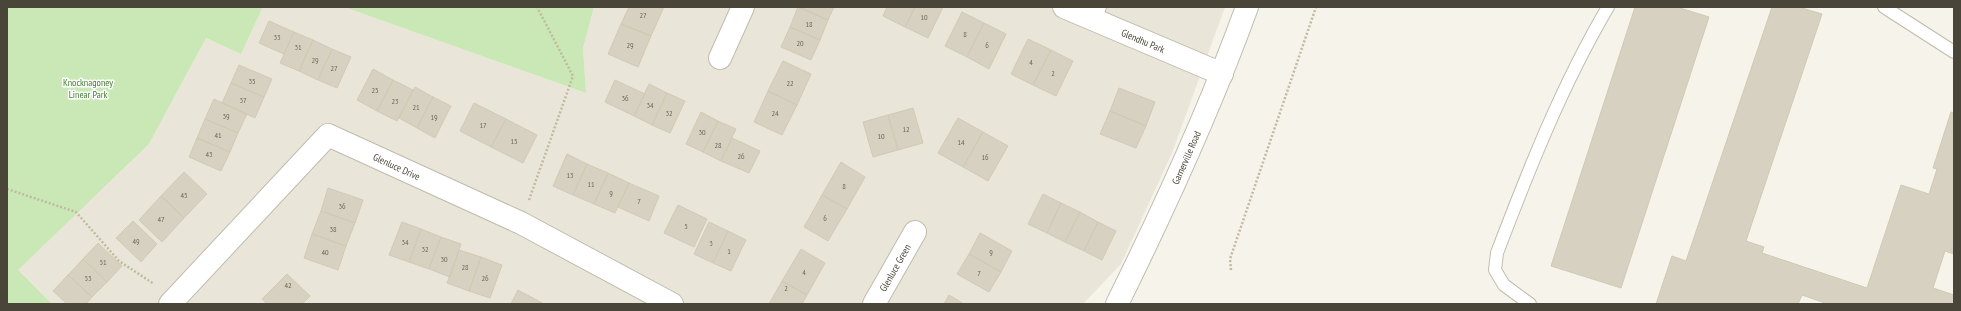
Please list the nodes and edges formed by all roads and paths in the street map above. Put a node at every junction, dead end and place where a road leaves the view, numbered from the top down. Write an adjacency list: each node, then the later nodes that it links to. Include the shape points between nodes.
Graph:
1 (537, 7): 13 (path, via 573,76)
2 (743, 7): 10 (street)
3 (1064, 7): 8 (street, Glendhu Park)
4 (1247, 7): 11 (street, Garnerville Road)
5 (1316, 7): 15 (path, via 1230,259)
6 (1608, 7): 20 (lane, via 1574,70 1544,134 1498,253 1495,270 1504,285)
7 (1884, 7): 9 (lane)
8 (1097, 14): 11 (street, Glendhu Park)
9 (1954, 52)
10 (720, 58)
11 (1222, 74): 19 (street, Garnerville Road, via 1160,217)
12 (7, 189): 16 (path, via 76,212 120,261)
13 (521, 223): 16 (street, Glenluce Drive, via 328,135); 17 (street, Glenluce Drive)
14 (915, 232): 18 (street, Glenluce Green)
15 (1231, 270)
16 (173, 302)
17 (672, 304)
18 (874, 304)
19 (1117, 304)
20 (1530, 304)

